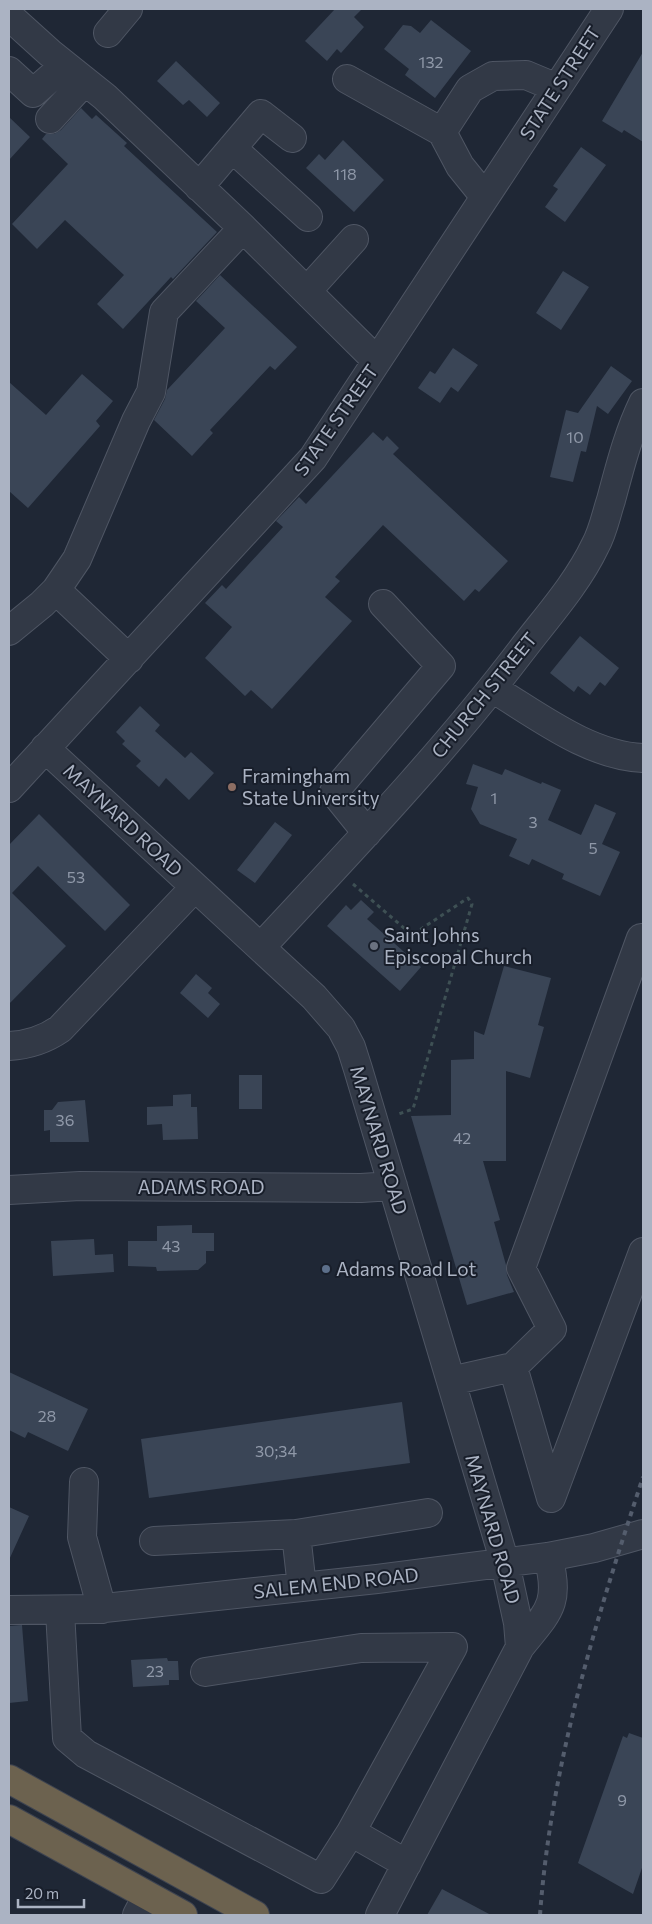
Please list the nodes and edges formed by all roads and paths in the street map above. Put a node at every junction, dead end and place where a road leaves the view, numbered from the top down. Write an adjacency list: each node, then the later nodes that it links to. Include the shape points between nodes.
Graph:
1 (128, 9): 4 (street)
2 (609, 9): 8 (street, STATE STREET)
3 (9, 16): 6 (street)
4 (108, 34)
5 (9, 71): 6 (street, via 33,93)
6 (75, 73): 9 (street); 13 (street, via 105,97)
7 (347, 79): 10 (street)
8 (557, 88): 10 (street, via 526,75 493,76 470,89); 14 (street, STATE STREET)
9 (50, 119)
10 (442, 132): 14 (street, via 460,166)
11 (292, 138): 12 (street, via 261,114)
12 (232, 148): 13 (street); 15 (street)
13 (199, 187): 16 (street)
14 (485, 197): 19 (street, STATE STREET)
15 (308, 217)
16 (243, 228): 18 (street); 21 (street, via 164,312 151,392 77,558)
17 (354, 239): 18 (street)
18 (307, 291): 19 (street)
19 (377, 361): 24 (street, STATE STREET, via 313,458)
20 (643, 403): 25 (street, CHURCH STREET, via 627,441 596,546 569,588)
21 (56, 590): 23 (street); 24 (street)
22 (384, 604): 29 (street, via 441,666 334,792)
23 (9, 630)
24 (129, 659): 26 (street, STATE STREET)
25 (492, 688): 27 (street, via 574,737 618,755); 29 (street, CHURCH STREET)
26 (45, 748): 28 (street, STATE STREET); 31 (street, MAYNARD ROAD)
27 (643, 758)
28 (9, 788)
29 (367, 833): 30 (street, CHURCH STREET)
30 (334, 868): 33 (street, CHURCH STREET); 35 (path, via 412,934 468,898 472,904 413,1109)
31 (195, 887): 33 (street, MAYNARD ROAD); 34 (street, via 60,1029 33,1043)
32 (643, 938): 39 (street, via 521,1268 552,1329)
33 (261, 947): 35 (street, MAYNARD ROAD, via 314,997 341,1028 351,1048)
34 (9, 1046)
35 (374, 1122): 36 (street, MAYNARD ROAD)
36 (393, 1186): 37 (street, ADAMS ROAD, via 80,1186); 40 (street, MAYNARD ROAD)
37 (9, 1190)
38 (643, 1252): 39 (street, via 551,1498)
39 (513, 1367): 40 (street)
40 (451, 1381): 47 (street, MAYNARD ROAD)
41 (84, 1482): 49 (street, via 82,1537)
42 (428, 1512): 43 (street)
43 (296, 1534): 45 (street); 48 (street)
44 (643, 1534): 46 (street, SALEM END ROAD)
45 (154, 1541)
46 (548, 1557): 47 (street, SALEM END ROAD); 52 (street, MAYNARD ROAD, via 554,1578 554,1595 543,1618)
47 (505, 1563): 48 (street, SALEM END ROAD); 52 (street, MAYNARD ROAD, via 517,1614)
48 (302, 1587): 49 (street, SALEM END ROAD)
49 (102, 1609): 51 (street, SALEM END ROAD)
50 (17, 1611): 51 (street, SALEM END ROAD)
51 (60, 1611): 56 (street, via 67,1738 86,1754 321,1879)
52 (520, 1647): 57 (street, MAYNARD ROAD)
53 (205, 1672): 56 (street, via 361,1648 453,1647)
54 (9, 1779): 60 (highway)
55 (11, 1821): 58 (highway)
56 (351, 1832): 57 (street)
57 (407, 1864): 61 (street, MAYNARD ROAD)
58 (142, 1905): 59 (highway)
59 (184, 1915)
60 (255, 1915)
61 (380, 1915)

